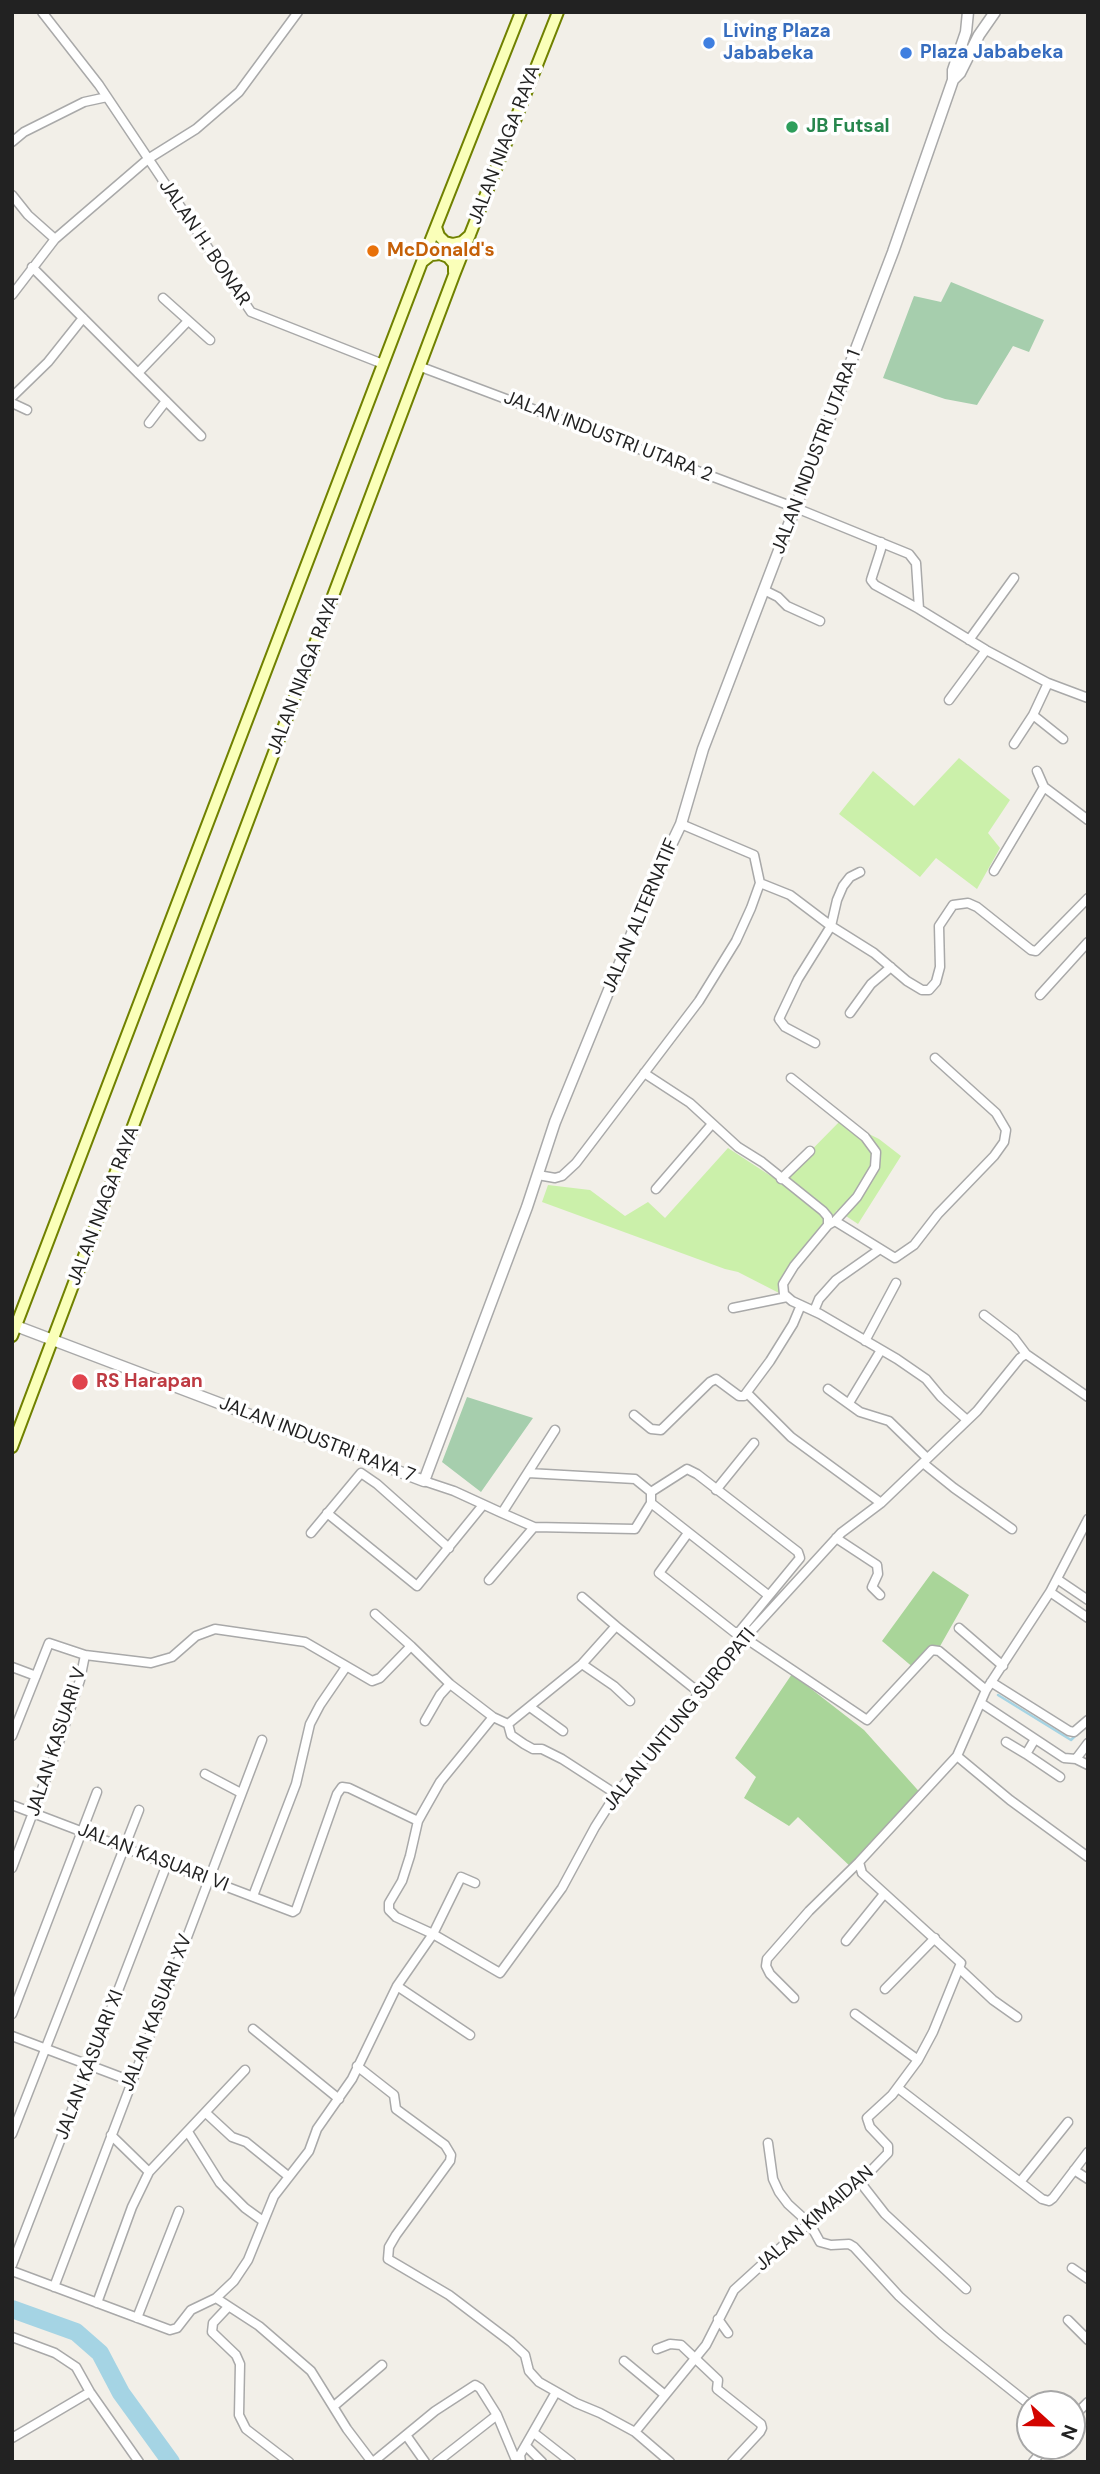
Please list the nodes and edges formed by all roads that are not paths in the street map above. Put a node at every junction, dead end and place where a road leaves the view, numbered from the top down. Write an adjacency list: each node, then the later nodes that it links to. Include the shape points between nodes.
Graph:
1 (43, 12): 8 (street, JALAN H. BONAR)
2 (298, 12): 10 (street, via 239,92 197,129)
3 (520, 12): 12 (main road, JALAN NIAGA RAYA)
4 (558, 12): 13 (main road, JALAN NIAGA RAYA)
5 (968, 12): 7 (street, JALAN INDUSTRI UTARA 1)
6 (995, 12): 7 (street, JALAN INDUSTRI UTARA 1)
7 (953, 80): 32 (street, JALAN INDUSTRI UTARA 1)
8 (107, 97): 9 (street, via 84,102); 10 (street, JALAN H. BONAR)
9 (12, 142)
10 (148, 159): 14 (street); 23 (street, JALAN H. BONAR, via 251,312)
11 (12, 195): 14 (street)
12 (436, 227): 13 (main road, via 445,242 453,244); 15 (main road, JALAN NIAGA RAYA)
13 (470, 235): 17 (main road, JALAN NIAGA RAYA)
14 (55, 239): 16 (street)
15 (422, 262): 17 (main road, via 431,255 448,257); 23 (main road, JALAN NIAGA RAYA)
16 (32, 267): 18 (street); 20 (street)
17 (454, 275): 24 (main road, JALAN NIAGA RAYA)
18 (12, 295)
19 (163, 298): 21 (street)
20 (83, 318): 25 (street); 26 (street)
21 (188, 321): 22 (street); 25 (street)
22 (210, 340)
23 (383, 364): 76 (main road, JALAN NIAGA RAYA)
24 (421, 367): 32 (street, JALAN INDUSTRI UTARA 2); 77 (main road, JALAN NIAGA RAYA)
25 (138, 373): 27 (street)
26 (12, 397)
27 (166, 401): 30 (street); 31 (street)
28 (12, 403): 29 (street)
29 (27, 410)
30 (149, 423)
31 (201, 436)
32 (796, 508): 33 (street, JALAN INDUSTRI UTARA 2); 35 (street, JALAN INDUSTRI UTARA 1)
33 (881, 542): 36 (street, JALAN INDUSTRI UTARA 2, via 915,559); 36 (street, via 871,579)
34 (1014, 578): 38 (street)
35 (764, 590): 37 (street, via 787,607); 49 (street, JALAN INDUSTRI UTARA 1, via 703,749)
36 (919, 609): 38 (street)
37 (820, 621)
38 (969, 640): 39 (street)
39 (986, 650): 40 (street); 42 (street)
40 (1048, 683): 41 (street); 43 (street)
41 (1088, 698)
42 (949, 700)
43 (1033, 715): 44 (street); 45 (street)
44 (1063, 739)
45 (1014, 744)
46 (1037, 771): 47 (street)
47 (1044, 787): 48 (street); 50 (street)
48 (1088, 820)
49 (681, 824): 52 (street, JALAN ALTERNATIF, via 753,854); 65 (street, JALAN ALTERNATIF, via 651,887)
50 (994, 871)
51 (860, 872): 54 (street, via 843,886)
52 (760, 883): 54 (street, via 790,895); 61 (street, via 736,941 682,1026)
53 (1088, 898): 56 (street, via 1036,951 977,907 953,905 939,926 940,967 933,987 922,990)
54 (831, 926): 56 (street); 59 (street, via 779,1019)
55 (1088, 942): 57 (street)
56 (891, 967): 58 (street, via 871,984)
57 (1040, 995)
58 (850, 1013)
59 (815, 1043)
60 (934, 1058): 69 (street, via 996,1113 1006,1136 908,1251 895,1258)
61 (644, 1073): 63 (street); 65 (street, via 568,1172 555,1178)
62 (790, 1078): 68 (street, via 865,1137 876,1152 867,1183)
63 (712, 1124): 66 (street); 67 (street)
64 (810, 1151): 66 (street)
65 (538, 1174): 92 (street, JALAN ALTERNATIF)
66 (781, 1179): 68 (street)
67 (656, 1189)
68 (832, 1223): 69 (street); 71 (street, via 793,1266 783,1290)
69 (880, 1249): 74 (street, via 836,1280)
70 (896, 1283): 78 (street)
71 (787, 1297): 72 (street); 73 (street)
72 (801, 1306): 74 (street); 82 (street)
73 (733, 1308)
74 (814, 1311): 78 (street)
75 (984, 1315): 80 (street)
76 (13, 1329): 77 (street, JALAN INDUSTRI RAYA 7)
77 (54, 1339): 89 (main road, JALAN NIAGA RAYA); 92 (street, JALAN INDUSTRI RAYA 7)
78 (865, 1341): 79 (street)
79 (881, 1350): 84 (street); 86 (street, via 926,1379)
80 (1027, 1354): 83 (street); 86 (street, JALAN UNTUNG SUROPATI)
81 (828, 1389): 84 (street)
82 (747, 1393): 85 (street, via 740,1396 713,1380 658,1431); 96 (street, via 790,1437)
83 (1088, 1397)
84 (849, 1404): 90 (street, via 868,1416 889,1421)
85 (634, 1415)
86 (967, 1420): 90 (street, JALAN UNTUNG SUROPATI)
87 (555, 1430): 91 (street)
88 (754, 1443): 93 (street)
89 (12, 1447)
90 (925, 1460): 96 (street, JALAN UNTUNG SUROPATI); 102 (street, via 954,1488)
91 (528, 1473): 94 (street, via 635,1479); 99 (street)
92 (424, 1481): 97 (street)
93 (716, 1490): 94 (street, via 687,1469); 110 (street, via 799,1555)
94 (651, 1492): 95 (street)
95 (651, 1503): 101 (street, via 633,1530); 104 (street)
96 (881, 1503): 105 (street, JALAN UNTUNG SUROPATI)
97 (484, 1505): 99 (street); 106 (street)
98 (327, 1513): 103 (street); 106 (street, via 417,1586); 106 (street, via 361,1473)
99 (502, 1513): 101 (street)
100 (1088, 1519): 107 (street)
101 (534, 1527): 108 (street)
102 (1012, 1529)
103 (311, 1533)
104 (688, 1533): 110 (street); 110 (street, via 659,1573 733,1632 739,1632)
105 (836, 1538): 111 (street, via 877,1564 872,1587); 118 (street, JALAN UNTUNG SUROPATI)
106 (449, 1548)
107 (1057, 1579): 109 (street); 113 (street)
108 (489, 1580)
109 (1050, 1592): 115 (street); 122 (street)
110 (768, 1595)
111 (880, 1595)
112 (582, 1597): 116 (street)
113 (1088, 1600)
114 (374, 1614): 119 (street)
115 (1088, 1618)
116 (616, 1626): 121 (street); 129 (street)
117 (959, 1628): 122 (street)
118 (745, 1638): 128 (street, via 867,1720 932,1650); 129 (street, JALAN UNTUNG SUROPATI)
119 (411, 1646): 124 (street, via 376,1681); 127 (street)
120 (85, 1655): 124 (street, via 162,1662 205,1630 226,1629 304,1642); 125 (street, via 49,1643); 156 (street, JALAN KASUARI V)
121 (582, 1664): 130 (street); 134 (street)
122 (1003, 1666): 126 (street)
123 (12, 1667): 125 (street)
124 (346, 1667): 167 (street, via 310,1724 296,1784)
125 (36, 1676): 133 (street)
126 (991, 1682): 128 (street); 136 (street, via 1069,1731)
127 (450, 1684): 135 (street); 137 (street)
128 (986, 1690): 132 (street)
129 (701, 1694): 153 (street, JALAN UNTUNG SUROPATI)
130 (630, 1701)
131 (12, 1703): 133 (street)
132 (981, 1703): 141 (street); 146 (street)
133 (23, 1707): 140 (street)
134 (530, 1707): 138 (street); 139 (street)
135 (493, 1717): 138 (street); 157 (street, via 440,1782)
136 (1088, 1720)
137 (425, 1721)
138 (508, 1724): 153 (street, via 511,1735 524,1744 562,1759)
139 (563, 1731)
140 (12, 1736)
141 (1035, 1739): 145 (street); 147 (street, via 1065,1758)
142 (262, 1740): 152 (street, JALAN KASUARI XV)
143 (1006, 1742): 145 (street)
144 (1088, 1743): 147 (street)
145 (1026, 1754): 150 (street)
146 (957, 1756): 160 (street); 161 (street)
147 (1076, 1759): 148 (street)
148 (1088, 1765)
149 (205, 1774): 152 (street)
150 (1060, 1777)
151 (97, 1792): 158 (street)
152 (241, 1793): 164 (street, JALAN KASUARI XV)
153 (616, 1794): 168 (street, JALAN UNTUNG SUROPATI, via 562,1888 500,1972)
154 (12, 1805): 156 (street, JALAN KASUARI VI)
155 (139, 1810): 159 (street)
156 (34, 1814): 158 (street, JALAN KASUARI VI); 163 (street, JALAN KASUARI V)
157 (418, 1821): 167 (street, JALAN KASUARI VI, via 342,1787 296,1910); 168 (street, via 411,1856 389,1910)
158 (82, 1832): 159 (street, JALAN KASUARI VI); 175 (street)
159 (124, 1848): 162 (street, JALAN KASUARI VI); 181 (street)
160 (1088, 1857)
161 (859, 1862): 166 (street, via 860,1871); 174 (street, via 767,1959 770,1974)
162 (167, 1864): 164 (street, JALAN KASUARI VI); 183 (street, JALAN KASUARI XI)
163 (12, 1868)
164 (208, 1879): 167 (street, JALAN KASUARI VI); 186 (street, JALAN KASUARI XV)
165 (475, 1882): 168 (street, via 461,1877)
166 (884, 1894): 169 (street); 170 (street)
167 (253, 1896)
168 (433, 1934): 172 (street)
169 (935, 1938): 171 (street, via 960,1961); 173 (street)
170 (846, 1941)
171 (960, 1969): 177 (street); 182 (street, JALAN KIMAIDAN)
172 (397, 1986): 179 (street); 184 (street)
173 (885, 1989)
174 (794, 1998)
175 (12, 2014)
176 (855, 2014): 182 (street)
177 (1017, 2017)
178 (253, 2029): 188 (street)
179 (470, 2035)
180 (12, 2036): 181 (street)
181 (46, 2049): 183 (street); 192 (street)
182 (918, 2060): 187 (street, JALAN KIMAIDAN)
183 (89, 2066): 186 (street); 205 (street, JALAN KASUARI XI)
184 (357, 2066): 188 (street); 225 (street, via 394,2095 396,2109 445,2145 451,2155 389,2247 388,2259 449,2295 511,2343 525,2355 528,2371)
185 (245, 2070): 189 (street)
186 (131, 2081): 193 (street, JALAN KASUARI XV)
187 (898, 2088): 200 (street, JALAN KIMAIDAN, via 867,2118 888,2153); 201 (street)
188 (340, 2099): 198 (street)
189 (205, 2113): 191 (street); 198 (street)
190 (1068, 2122): 201 (street)
191 (188, 2132): 197 (street); 203 (street, via 220,2183)
192 (12, 2134)
193 (111, 2135): 197 (street); 209 (street, JALAN KASUARI XV)
194 (768, 2143): 204 (street, via 779,2192)
195 (1088, 2152): 196 (street)
196 (1074, 2170): 199 (street); 201 (street, via 1049,2201)
197 (149, 2172): 212 (street)
198 (288, 2176): 203 (street)
199 (1088, 2179)
200 (860, 2182): 204 (street, JALAN KIMAIDAN); 210 (street, via 885,2214)
201 (1020, 2182)
202 (179, 2211): 214 (street)
203 (263, 2221): 211 (street, via 248,2260)
204 (810, 2224): 215 (street, JALAN KIMAIDAN, via 734,2290); 226 (street, via 820,2242 855,2247 899,2296)
205 (12, 2265)
206 (1072, 2268): 208 (street)
207 (12, 2271): 209 (street)
208 (1088, 2279)
209 (54, 2287): 212 (street)
210 (966, 2289)
211 (216, 2298): 213 (street); 214 (street, via 191,2310 170,2330)
212 (97, 2303): 214 (street)
213 (228, 2307): 228 (street, via 259,2326 311,2371); 238 (street, via 213,2323 212,2332 240,2364 239,2415 246,2429)
214 (137, 2318)
215 (718, 2319): 217 (street); 221 (street, JALAN KIMAIDAN)
216 (1068, 2320): 219 (street)
217 (728, 2333)
218 (12, 2337): 224 (street, via 76,2367)
219 (1088, 2340)
220 (657, 2349): 221 (street, via 677,2343)
221 (694, 2358): 227 (street, JALAN KIMAIDAN); 245 (street, via 719,2380 717,2389 762,2426)
222 (624, 2361): 227 (street)
223 (382, 2365): 228 (street)
224 (90, 2392): 233 (street); 237 (street)
225 (556, 2392): 230 (street); 231 (street)
226 (1016, 2394)
227 (665, 2395): 230 (street, JALAN KIMAIDAN)
228 (334, 2406): 239 (street)
229 (497, 2415): 232 (street, via 475,2385); 236 (street); 241 (street)
230 (635, 2432): 235 (street)
231 (534, 2433): 234 (street); 243 (street)
232 (405, 2435): 239 (street); 240 (street)
233 (12, 2438)
234 (526, 2446): 236 (street); 242 (street)
235 (658, 2458): 244 (street)
236 (516, 2459)
237 (139, 2462)
238 (289, 2462)
239 (372, 2462)
240 (425, 2462)
241 (437, 2462)
242 (542, 2462)
243 (571, 2462)
244 (670, 2462)
245 (732, 2462)

